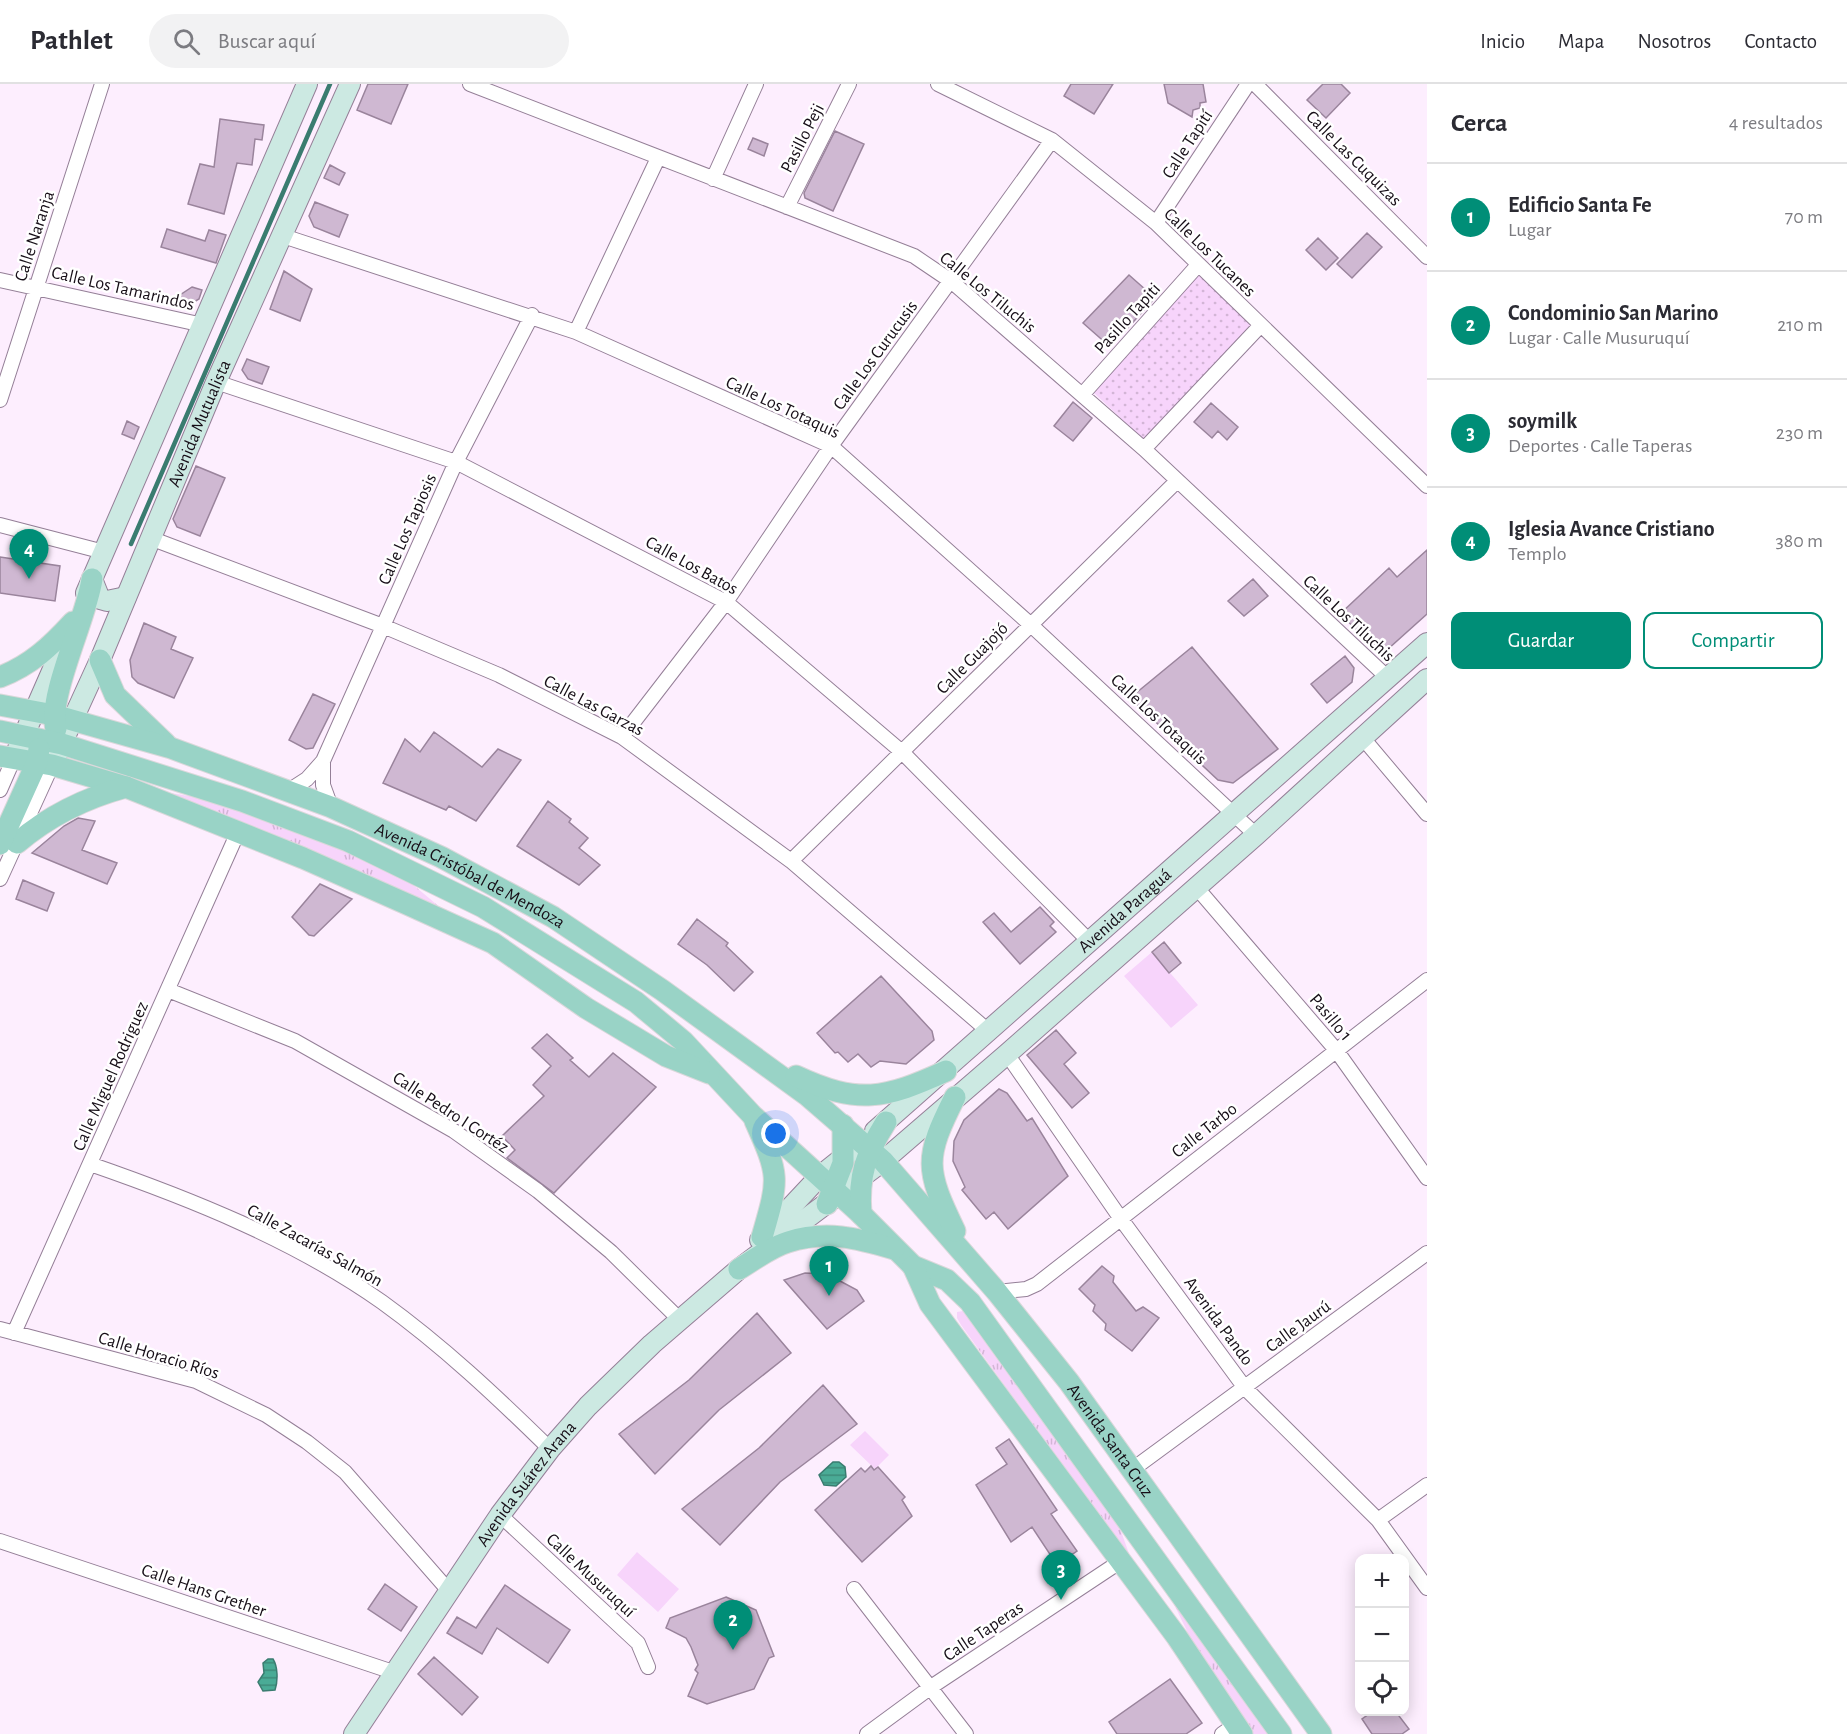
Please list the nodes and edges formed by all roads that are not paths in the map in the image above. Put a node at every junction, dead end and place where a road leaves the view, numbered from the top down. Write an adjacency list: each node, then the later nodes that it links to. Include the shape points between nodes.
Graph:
1 (102, 84): 21 (street, Calle Naranja)
2 (308, 84): 23 (main road, Avenida Mutualista)
3 (350, 84): 16 (main road, Avenida Mutualista)
4 (470, 84): 12 (street, Calle Los Tiluchis)
5 (756, 84): 13 (street)
6 (849, 84): 14 (street, Pasillo Peji)
7 (938, 84): 10 (street, Calle Los Tucanes)
8 (1248, 84): 15 (street, Calle Tapití)
9 (1256, 84): 17 (street, Calle Las Cuquizas)
10 (955, 87): 11 (street, Calle Los Tucanes)
11 (1052, 140): 15 (street, Calle Los Tucanes); 20 (street, Calle Los Curucusis)
12 (658, 158): 13 (street, Calle Los Tiluchis); 25 (street)
13 (713, 179): 14 (street, Calle Los Tiluchis)
14 (787, 207): 20 (street, Calle Los Tiluchis, via 914,256)
15 (1156, 223): 18 (street, Calle Los Tucanes)
16 (283, 236): 22 (street, Calle Los Totaquis); 26 (main road, Avenida Mutualista)
17 (1427, 257)
18 (1198, 265): 24 (street, Calle Los Tucanes); 27 (street, Pasillo Tapiti)
19 (0, 280): 21 (street, Calle Los Tamarindos)
20 (951, 281): 27 (street, Calle Los Tiluchis); 29 (street, Calle Los Curucusis)
21 (36, 287): 23 (street, Calle Los Tamarindos); 28 (street, Calle Naranja)
22 (532, 315): 25 (street, Calle Los Totaquis); 31 (street, Calle Los Tapiosis)
23 (203, 325): 36 (main road, Avenida Mutualista)
24 (1261, 325): 30 (street); 33 (street, Calle Los Tucanes)
25 (576, 332): 29 (street, Calle Los Totaquis)
26 (216, 382): 31 (street, Calle Los Batos); 35 (main road, Avenida Mutualista)
27 (1082, 395): 30 (street, Calle Los Tiluchis)
28 (0, 399)
29 (831, 446): 39 (street, Calle Los Curucusis); 42 (street, Calle Los Totaquis)
30 (1144, 449): 32 (street, Calle Los Tiluchis)
31 (456, 462): 39 (street, Calle Los Batos); 41 (street, Calle Los Tapiosis)
32 (1177, 481): 42 (street, Calle Guajojó); 46 (street, Calle Los Tiluchis)
33 (1427, 486)
34 (0, 525): 36 (street)
35 (150, 538): 38 (main road, Avenida Mutualista); 41 (street, Calle Las Garzas)
36 (104, 552): 37 (main road, Avenida Mutualista)
37 (92, 579): 38 (main road, via 100,598 107,601); 40 (main road, Avenida Mutualista); 48 (main road, via 89,600 58,695)
38 (126, 597): 44 (main road, Avenida Mutualista)
39 (726, 602): 50 (street, Calle Los Curucusis); 54 (street, Calle Los Batos)
40 (73, 622): 45 (main road, via 47,650); 48 (main road, Avenida Mutualista)
41 (383, 626): 50 (street, Calle Las Garzas, via 499,675); 56 (street, Calle Los Tapiosis)
42 (1031, 626): 54 (street, Calle Guajojó); 63 (street, Calle Los Totaquis)
43 (1427, 644): 46 (main road, Avenida Paraguá)
44 (100, 660): 48 (main road, Avenida Mutualista); 53 (main road, via 115,695)
45 (0, 677)
46 (1388, 678): 63 (main road, Avenida Paraguá)
47 (1427, 680): 51 (main road, Avenida Paraguá)
48 (34, 719): 49 (main road, Avenida Cristóbal de Mendoza); 52 (main road); 53 (main road, Avenida Cristóbal de Mendoza); 55 (main road, Avenida Mutualista); 57 (main road)
49 (0, 731)
50 (622, 737): 68 (street, Calle Las Garzas)
51 (1362, 737): 64 (street); 66 (main road, Avenida Paraguá)
52 (62, 744): 57 (main road); 58 (main road); 69 (main road, Avenida Cristóbal de Mendoza, via 242,801 330,834)
53 (171, 748): 61 (main road, Avenida Cristóbal de Mendoza)
54 (902, 752): 68 (street, Calle Guajojó); 72 (street, Calle Los Batos)
55 (7, 757): 57 (main road, Avenida Cristóbal de Mendoza); 60 (street)
56 (323, 761): 61 (street, Calle Los Tapiosis); 62 (street, Calle Los Tapiosis, via 323,785)
57 (44, 764): 58 (main road, Avenida Cristóbal de Mendoza); 67 (main road)
58 (101, 780): 59 (main road, Avenida Cristóbal de Mendoza)
59 (126, 787): 65 (main road, Avenida Cristóbal de Mendoza); 67 (main road, via 64,810)
60 (0, 790)
61 (290, 790): 62 (main road, Avenida Cristóbal de Mendoza)
62 (331, 807): 79 (main road, Avenida Cristóbal de Mendoza, via 441,857 553,918)
63 (1234, 813): 66 (street, Calle Los Totaquis); 72 (main road, Avenida Paraguá)
64 (1427, 814)
65 (238, 832): 73 (main road, Avenida Cristóbal de Mendoza); 75 (street, Calle Miguel Rodriguez)
66 (1256, 835): 71 (main road, Avenida Paraguá)
67 (9, 844): 70 (street)
68 (792, 861): 76 (street, Calle Las Garzas)
69 (427, 878): 73 (main road); 81 (main road, Avenida Cristóbal de Mendoza, via 483,907 636,1002 683,1041)
70 (0, 879)
71 (1197, 888): 77 (street, Pasillo 1); 78 (main road, Avenida Paraguá)
72 (1089, 941): 76 (main road, Avenida Paraguá)
73 (493, 943): 81 (main road, Avenida Cristóbal de Mendoza, via 650,1047)
74 (1427, 980): 77 (street, Calle Tarbo)
75 (168, 990): 88 (street, Calle Miguel Rodriguez); 101 (street, Calle Pedro I Cortéz, via 295,1041 454,1131 538,1191 611,1252)
76 (987, 1030): 80 (main road, Avenida Paraguá)
77 (1336, 1050): 90 (street, Pasillo 1); 93 (street, Calle Tarbo)
78 (1007, 1054): 82 (main road, Avenida Paraguá); 93 (street, Avenida Pando)
79 (757, 1057): 80 (main road, via 816,1085 848,1095 903,1090); 85 (main road, Avenida Cristóbal de Mendoza)
80 (946, 1071): 84 (main road, Avenida Paraguá)
81 (712, 1074): 83 (main road, Avenida Cristóbal de Mendoza)
82 (955, 1097): 86 (main road, Avenida Paraguá); 97 (main road, via 936,1135 931,1162 935,1185)
83 (752, 1115): 91 (main road, Avenida Cristóbal de Mendoza); 94 (main road, via 776,1171 776,1191)
84 (886, 1122): 86 (main road)
85 (843, 1125): 86 (main road, Avenida Cristóbal de Mendoza); 87 (main road)
86 (872, 1150): 87 (main road, Avenida Paraguá); 89 (main road); 97 (main road, Avenida Santa Cruz)
87 (844, 1157): 91 (main road)
88 (90, 1164): 103 (street, Calle Miguel Rodriguez); 105 (street, Calle Zacarías Salmón, via 176,1194 251,1229 315,1261 380,1301 489,1389)
89 (861, 1178): 91 (main road); 92 (main road)
90 (1427, 1178)
91 (830, 1191): 92 (main road, Avenida Santa Cruz); 94 (main road, Avenida Suárez Arana); 99 (main road, Avenida Suárez Arana)
92 (861, 1214): 95 (main road, Avenida Santa Cruz)
93 (1121, 1219): 100 (street, Calle Tarbo, via 1037,1284); 104 (street, Avenida Pando)
94 (762, 1237): 99 (main road, Avenida Suárez Arana)
95 (897, 1250): 98 (main road, Avenida Santa Cruz); 99 (main road, via 831,1234 787,1242)
96 (1427, 1253): 104 (street, Calle Jaurú)
97 (968, 1258): 100 (main road, Avenida Santa Cruz)
98 (913, 1266): 108 (main road, Avenida Santa Cruz, via 947,1280 970,1302); 112 (main road, Avenida Santa Cruz, via 930,1304)
99 (739, 1269): 101 (main road, Avenida Suárez Arana)
100 (998, 1292): 106 (main road, Avenida Santa Cruz)
101 (679, 1319): 105 (main road, Avenida Suárez Arana, via 588,1406)
102 (0, 1329): 103 (street, Calle Horacio Ríos)
103 (14, 1333): 115 (street, Calle Horacio Ríos, via 196,1381 266,1415 345,1472)
104 (1245, 1388): 106 (street, Calle Jaurú); 110 (street, Avenida Pando)
105 (550, 1449): 109 (main road, Avenida Suárez Arana)
106 (1132, 1469): 125 (main road, Avenida Santa Cruz)
107 (1427, 1485): 110 (street)
108 (1123, 1510): 116 (main road); 124 (main road, Avenida Santa Cruz)
109 (500, 1515): 115 (main road, Avenida Suárez Arana); 117 (street, Calle Musuruquí, via 638,1643)
110 (1378, 1520): 113 (street, Avenida Pando)
111 (0, 1541): 118 (street, Calle Hans Grether)
112 (1121, 1561): 116 (main road, Avenida Santa Cruz); 119 (street, Calle Taperas)
113 (1427, 1588)
114 (854, 1589): 119 (street)
115 (449, 1591): 118 (main road, Avenida Suárez Arana)
116 (1177, 1637): 120 (main road, Avenida Santa Cruz)
117 (648, 1667)
118 (396, 1673): 121 (main road, Avenida Suárez Arana)
119 (931, 1687): 122 (street, Calle Taperas); 123 (street)
120 (1233, 1731)
121 (354, 1734)
122 (867, 1734)
123 (966, 1734)
124 (1281, 1734)
125 (1321, 1734)

